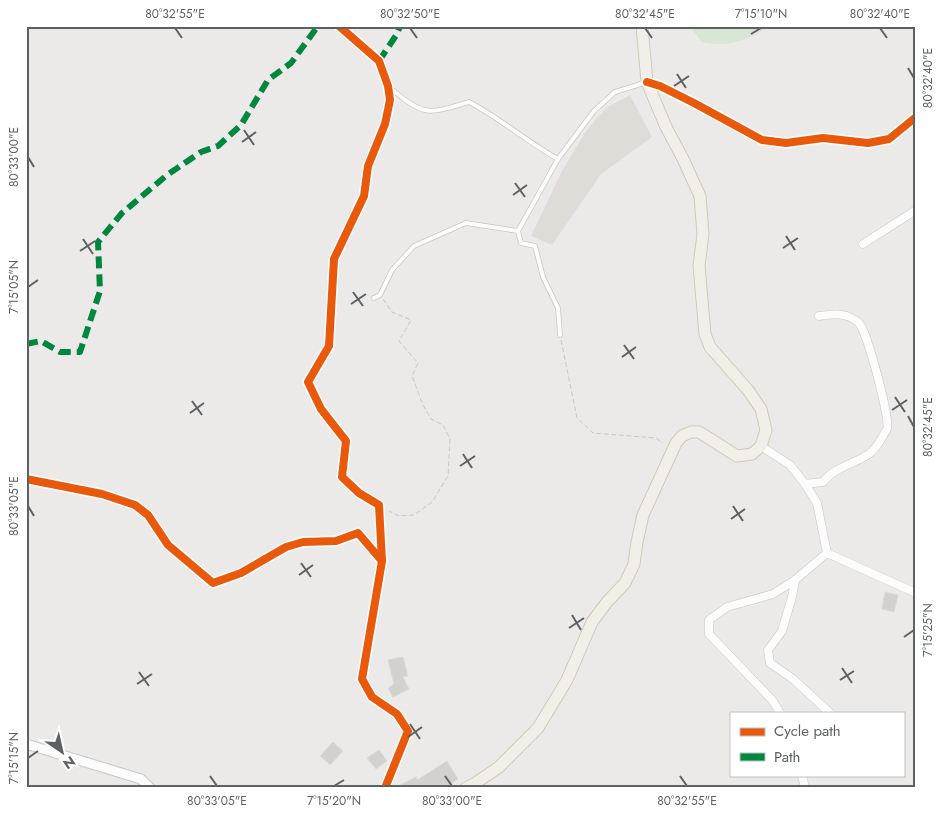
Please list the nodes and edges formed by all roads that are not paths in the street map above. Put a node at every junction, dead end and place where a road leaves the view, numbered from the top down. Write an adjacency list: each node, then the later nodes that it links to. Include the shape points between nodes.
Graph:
1 (339, 26): 4 (street, via 379,61)
2 (642, 26): 3 (main road)
3 (646, 82): 5 (street, via 660,86 762,140 786,143 823,138 868,143 889,139); 6 (lane, via 615,92 594,111); 13 (main road, via 700,196 703,234 699,266 705,334 710,347 761,410 766,430)
4 (388, 86): 6 (lane, via 411,105 428,111 436,112 469,102 488,111); 17 (street, via 390,100 385,124 368,166 364,196 334,259 329,346 308,382 322,410 346,441 342,477 359,494 379,505)
5 (916, 118)
6 (558, 159): 8 (lane)
7 (916, 210): 9 (street)
8 (518, 231): 10 (lane, via 466,223 414,246 392,270 380,295); 12 (lane, via 521,242 534,246 543,277 558,308)
9 (863, 244)
10 (374, 298)
11 (819, 316): 15 (street, via 850,316 860,324 871,351 888,426 870,454 843,467 824,482)
12 (560, 335)
13 (761, 446): 15 (street, via 790,465); 25 (main road, via 752,454 737,456 699,432 682,436 672,449 643,515 634,564 625,583 592,622 567,680 538,728 499,767)
14 (26, 479): 17 (street, via 135,504 148,515 168,545 212,583 241,573 286,547 303,542 336,541 358,533)
15 (805, 484): 16 (street, via 817,502)
16 (827, 553): 18 (street); 19 (street)
17 (382, 561): 24 (street, via 362,679 372,697 397,714 408,731)
18 (796, 580): 20 (street, via 773,594 727,607 709,620 709,634 773,701); 21 (street, via 782,631 768,650 770,663)
19 (916, 593)
20 (779, 712)
21 (829, 712)
22 (26, 744): 23 (street, via 142,779)
23 (150, 788)
24 (385, 788)
25 (466, 788)

